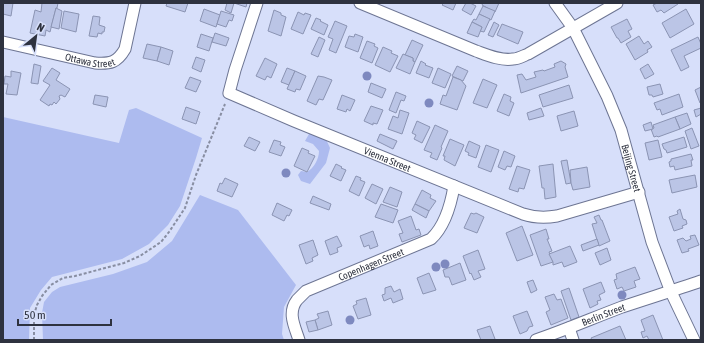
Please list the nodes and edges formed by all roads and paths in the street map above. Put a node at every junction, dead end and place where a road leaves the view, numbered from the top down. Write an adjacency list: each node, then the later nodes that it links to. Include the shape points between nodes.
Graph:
1 (135, 3): 7 (street, Ottawa Street, via 125,49 118,59 108,63 95,64)
2 (257, 3): 8 (street)
3 (360, 3): 6 (street, via 476,51 508,60 528,54)
4 (555, 3): 6 (street, Beijing Street)
5 (617, 3): 6 (street)
6 (573, 28): 10 (street, Beijing Street, via 621,130)
7 (3, 42)
8 (229, 93): 9 (street, Vienna Street); 14 (path, via 185,208 169,232 161,242 140,256 124,263 63,278 51,285 36,305)
9 (454, 186): 10 (street, Vienna Street, via 534,218 557,216); 15 (street, Copenhagen Street, via 451,204 437,234 431,239 306,291 293,308 292,318)
10 (638, 192): 12 (street, Beijing Street, via 652,242)
11 (701, 281): 12 (street, Berlin Street)
12 (671, 292): 13 (street, Berlin Street); 18 (street, Beijing Street)
13 (569, 328): 16 (street, Berlin Street); 17 (street)
14 (34, 340)
15 (300, 340)
16 (536, 340)
17 (573, 340)
18 (694, 340)

